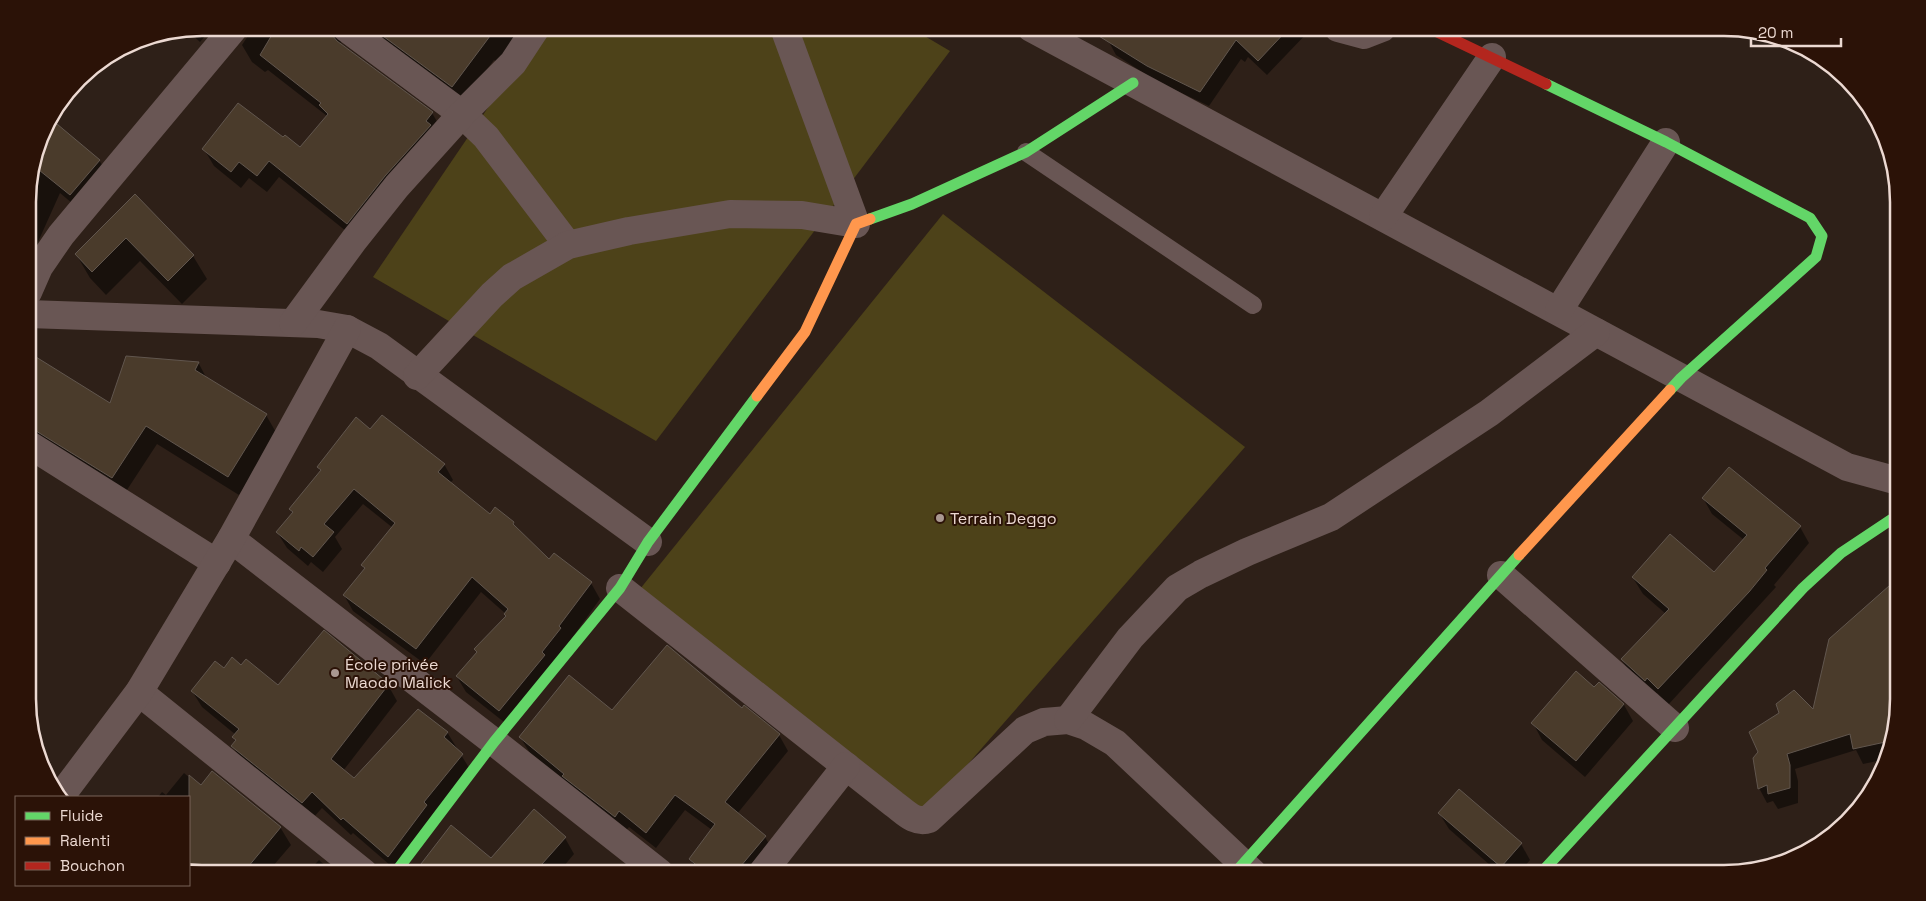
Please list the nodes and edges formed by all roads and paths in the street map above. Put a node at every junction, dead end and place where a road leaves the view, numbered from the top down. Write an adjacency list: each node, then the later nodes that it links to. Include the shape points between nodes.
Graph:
1 (227, 36): 15 (street, via 62,235)
2 (357, 36): 9 (street)
3 (531, 36): 9 (street, via 513,63)
4 (787, 36): 13 (street)
5 (1046, 36): 8 (street)
6 (1446, 36): 7 (street)
7 (1492, 57): 10 (street); 12 (street)
8 (1133, 83): 11 (street); 12 (street)
9 (462, 114): 14 (street, via 486,137); 19 (street, via 396,186)
10 (1666, 142): 17 (street); 23 (street, via 1810,218 1822,236 1816,257)
11 (1026, 152): 13 (street, via 912,204); 16 (lane)
12 (1383, 217): 17 (street)
13 (856, 224): 14 (street, via 802,215 730,214 629,231); 30 (street, via 805,332)
14 (568, 246): 22 (street, via 512,277)
15 (37, 272)
16 (1253, 305)
17 (1558, 310): 21 (street)
18 (37, 314): 19 (street)
19 (293, 323): 20 (street)
20 (347, 329): 22 (street, via 379,346); 29 (street)
21 (1596, 332): 23 (street); 35 (street, via 1489,413 1331,517 1247,552 1177,588 1130,638)
22 (417, 376): 30 (street)
23 (1681, 378): 26 (street); 32 (street)
24 (36, 449): 31 (street)
25 (1890, 464): 26 (street)
26 (1847, 467): 27 (street)
27 (1890, 479)
28 (1890, 520): 36 (street, via 1841,553 1803,588)
29 (231, 540): 31 (street); 37 (street)
30 (648, 542): 33 (street)
31 (217, 563): 34 (street)
32 (1501, 575): 36 (street); 41 (street)
33 (620, 588): 37 (street); 38 (street)
34 (138, 692): 39 (street); 43 (street)
35 (1068, 720): 38 (street, via 1044,722 1026,730 929,819 922,821 916,820); 40 (street, via 1086,726 1115,743)
36 (1675, 728): 42 (street)
37 (494, 742): 44 (street); 45 (street)
38 (846, 766): 46 (street)
39 (64, 791)
40 (1238, 864)
41 (1249, 864)
42 (1549, 864)
43 (353, 865)
44 (402, 865)
45 (649, 865)
46 (769, 865)

